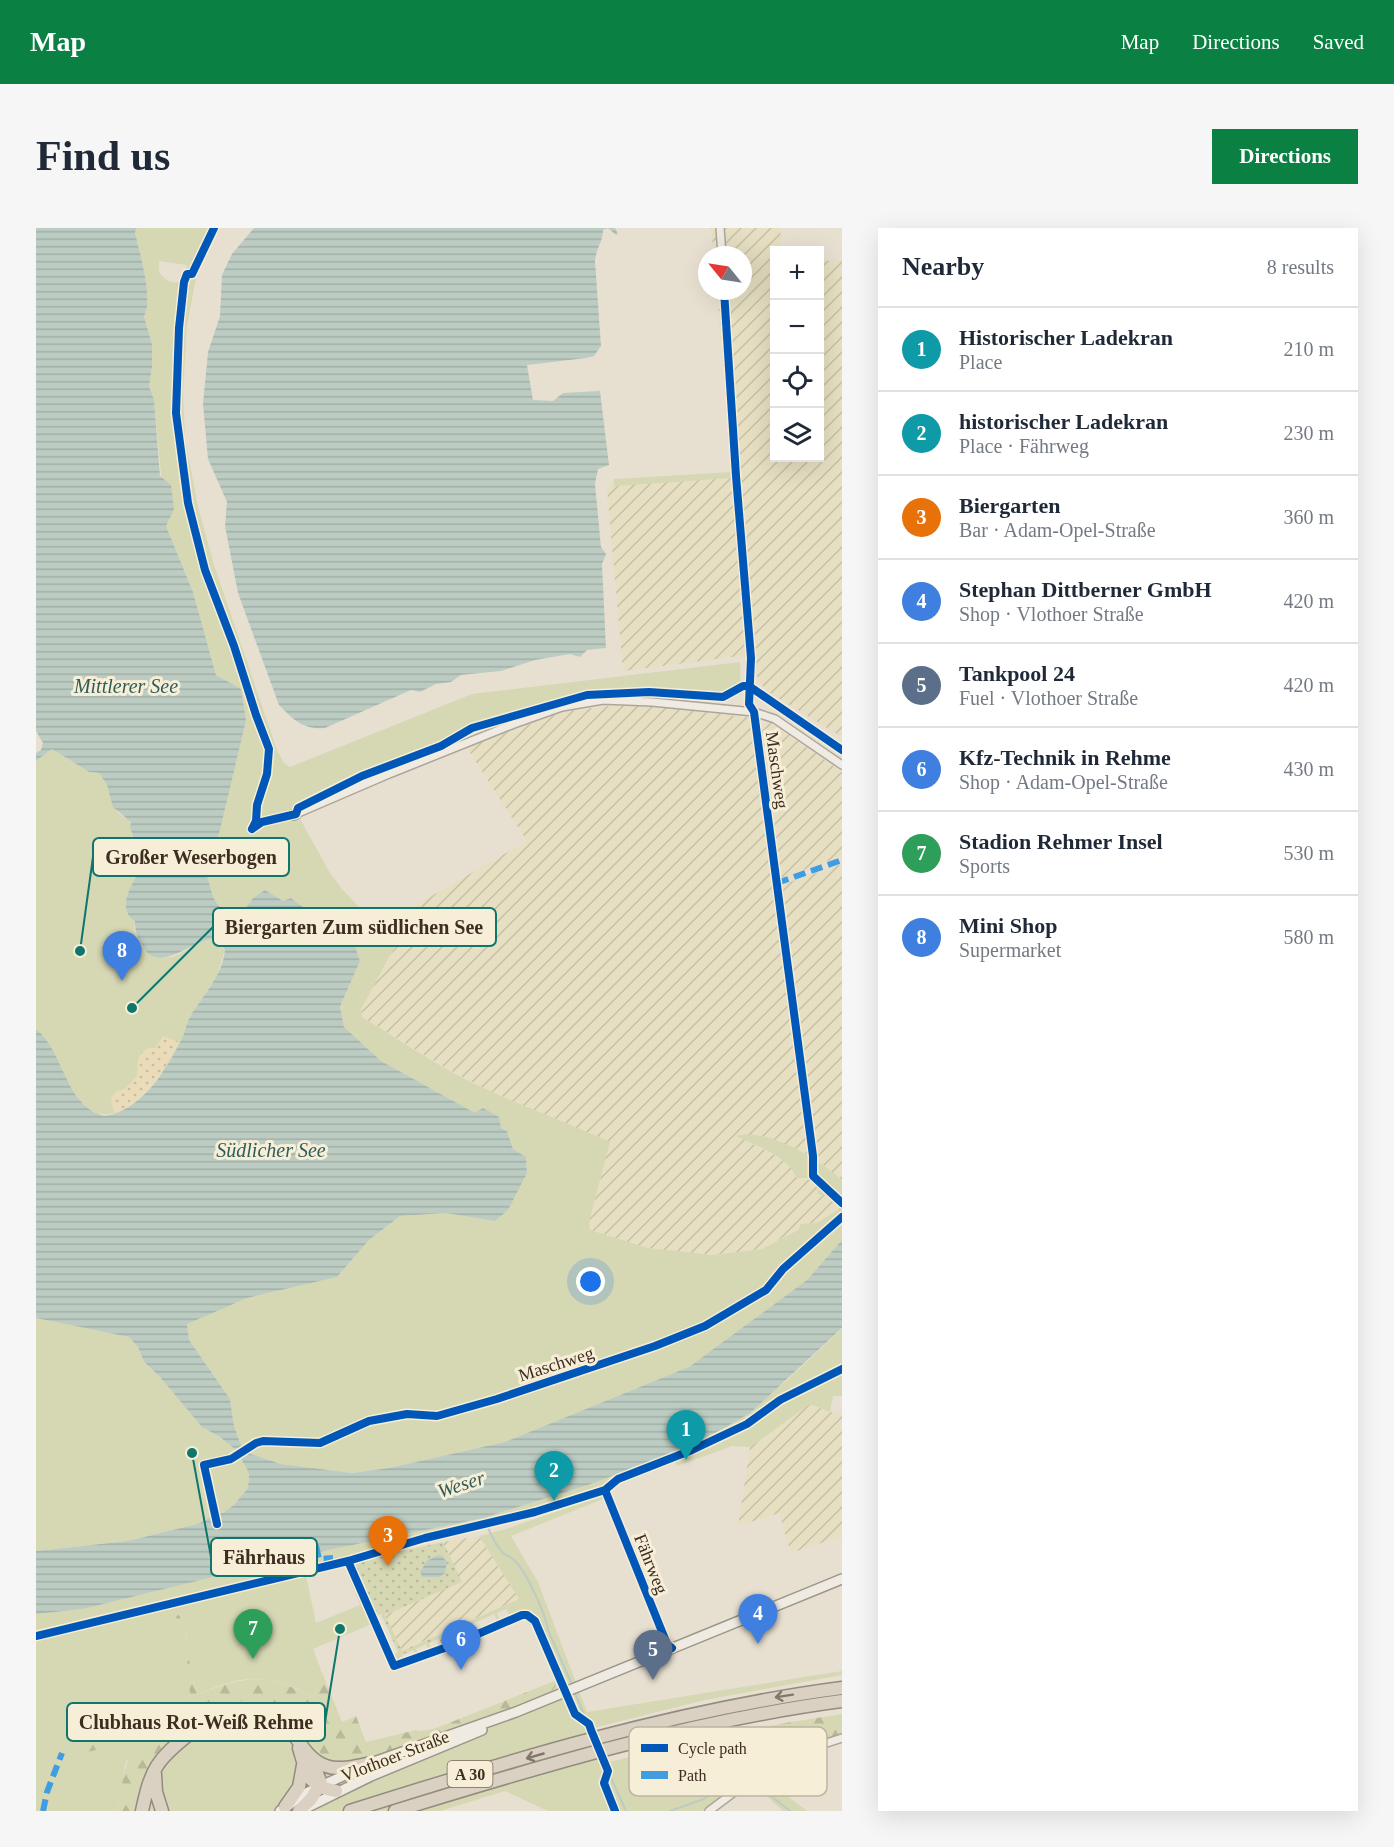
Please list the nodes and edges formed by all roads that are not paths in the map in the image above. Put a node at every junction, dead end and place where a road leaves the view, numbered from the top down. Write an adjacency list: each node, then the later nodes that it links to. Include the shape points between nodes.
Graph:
1 (720, 228): 2 (street)
2 (721, 246)
3 (725, 300): 4 (street, Maschweg, via 751,658 749,704)
4 (754, 712): 5 (street, via 775,719); 6 (street, via 603,700 562,707); 7 (street, Maschweg, via 813,1176)
5 (842, 765)
6 (295, 815)
7 (842, 1203)
8 (605, 1490): 11 (street, Fährweg, via 667,1644)
9 (348, 1561): 13 (street, via 394,1666 527,1615 537,1624)
10 (842, 1579): 11 (main road, Vlothoer Straße)
11 (672, 1648): 13 (main road, Vlothoer Straße)
12 (842, 1688): 16 (highway, A 30, one-way to 16)
13 (565, 1691): 15 (main road, Vlothoer Straße)
14 (842, 1701): 17 (highway, A 30)
15 (516, 1712): 23 (main road, Vlothoer Straße); 26 (main road, Vlothoer Straße)
16 (640, 1727)
17 (702, 1727)
18 (629, 1730): 33 (highway, A 30, one-way to 33)
19 (842, 1738): 20 (street)
20 (827, 1743)
21 (629, 1745): 28 (highway, A 30)
22 (307, 1759): 23 (highway, via 331,1768); 24 (highway, via 289,1729 278,1720 246,1709 228,1712 201,1725 166,1752); 25 (highway, via 321,1780); 29 (highway, via 298,1787)
23 (372, 1763): 25 (main road, Vlothoer Straße)
24 (156, 1767): 30 (highway); 31 (highway, via 156,1792)
25 (319, 1787): 26 (highway); 29 (main road, Vlothoer Straße); 32 (highway)
26 (336, 1791): 32 (main road, Vlothoer Straße)
27 (729, 1796): 36 (street)
28 (437, 1798): 34 (highway, A 30); 35 (highway)
29 (282, 1809)
30 (142, 1811)
31 (162, 1811)
32 (300, 1811)
33 (350, 1811)
34 (395, 1811)
35 (414, 1811)
36 (709, 1811)

